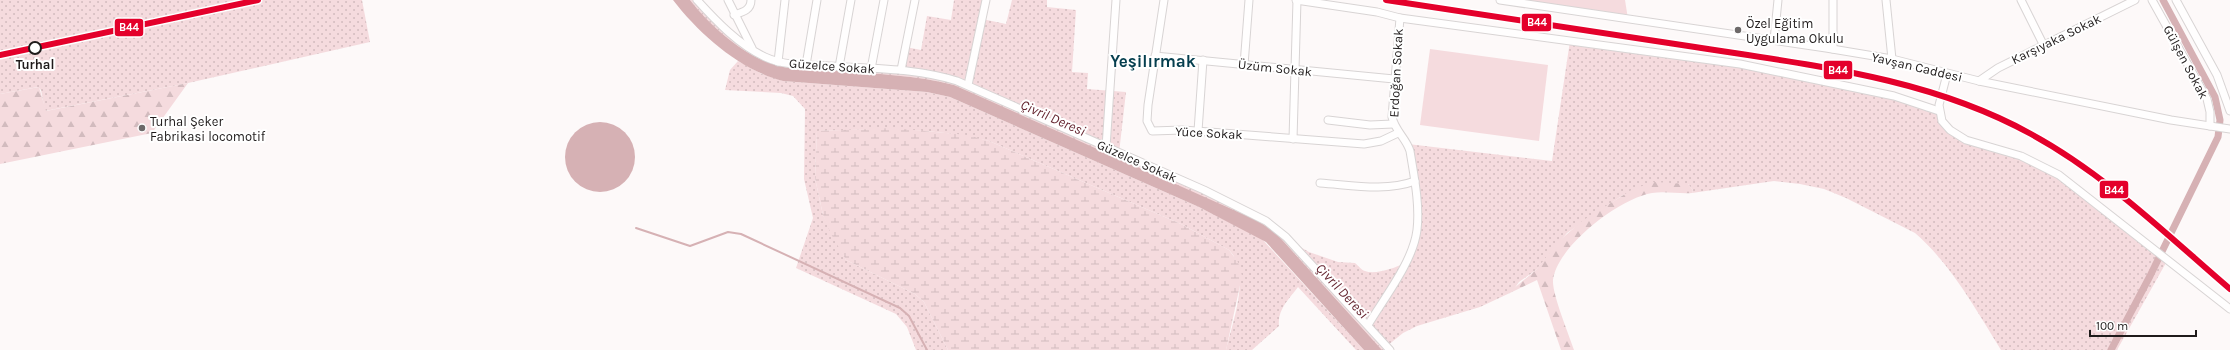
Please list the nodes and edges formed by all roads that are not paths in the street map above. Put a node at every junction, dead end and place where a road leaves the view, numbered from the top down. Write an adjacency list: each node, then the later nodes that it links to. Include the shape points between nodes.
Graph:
1 (697, 0): 27 (street, Güzelce Sokak, via 716,20)
2 (728, 0): 22 (street)
3 (750, 0): 22 (street, via 751,4 746,11)
4 (785, 0): 31 (street)
5 (817, 0): 32 (street)
6 (851, 0): 34 (street)
7 (884, 0): 35 (street)
8 (915, 0): 36 (street)
9 (986, 0): 41 (street)
10 (1116, 0): 51 (street)
11 (1164, 0): 28 (street, Yüce Sokak)
12 (1249, 0): 33 (street)
13 (1297, 0): 23 (street); 37 (street)
14 (1500, 0): 24 (street, Yavşan Caddesi)
15 (1778, 0): 24 (street)
16 (1833, 0): 26 (street)
17 (1886, 0): 29 (street)
18 (2021, 0): 25 (street)
19 (2135, 0): 25 (street, Karşıyaka Sokak)
20 (2152, 0): 46 (street, Gülşen Sokak, via 2207,99)
21 (2176, 0): 43 (street, via 2217,75)
22 (734, 15): 27 (street)
23 (1400, 18): 39 (street, Erdoğan Sokak); 42 (street, via 1740,64 1886,95)
24 (1774, 40): 26 (street, Yavşan Caddesi)
25 (2044, 46): 40 (street, Karşıyaka Sokak, via 1998,68)
26 (1833, 49): 29 (street, Yavşan Caddesi)
27 (752, 50): 31 (street, Güzelce Sokak)
28 (1155, 56): 30 (street, Üzüm Sokak); 48 (street, Yüce Sokak, via 1148,105 1149,128 1155,132)
29 (1892, 59): 38 (street, Yavşan Caddesi)
30 (1203, 60): 33 (street, Üzüm Sokak); 48 (street)
31 (778, 62): 32 (street, Güzelce Sokak)
32 (806, 65): 34 (street, Güzelce Sokak)
33 (1244, 65): 37 (street, Üzüm Sokak)
34 (839, 67): 35 (street, Güzelce Sokak)
35 (871, 69): 36 (street, Güzelce Sokak)
36 (901, 70): 41 (street, Güzelce Sokak, via 945,77)
37 (1296, 71): 39 (street, Üzüm Sokak); 50 (street)
38 (1947, 74): 40 (street, Yavşan Caddesi); 42 (street)
39 (1394, 80): 45 (street, Erdoğan Sokak)
40 (1979, 81): 46 (street, Yavşan Caddesi)
41 (968, 85): 51 (street, Güzelce Sokak)
42 (1939, 111): 54 (street, via 1946,126 1960,137 2021,156 2059,175)
43 (2230, 111)
44 (1328, 120): 45 (street, via 1370,125)
45 (1394, 124): 49 (street, Erdoğan Sokak)
46 (2212, 126): 47 (street, Yavşan Caddesi)
47 (2227, 129)
48 (1198, 131): 50 (street, Yüce Sokak)
49 (1398, 133): 50 (street, Yüce Sokak, via 1370,144); 52 (street, Erdoğan Sokak, via 1408,144)
50 (1294, 139)
51 (1106, 148): 55 (street, Güzelce Sokak, via 1204,190 1271,224)
52 (1415, 181): 53 (street, via 1385,187); 55 (street, Erdoğan Sokak, via 1417,218 1413,245)
53 (1320, 183)
54 (2230, 309)
55 (1368, 326): 56 (street, Güzelce Sokak)
56 (1390, 350)

